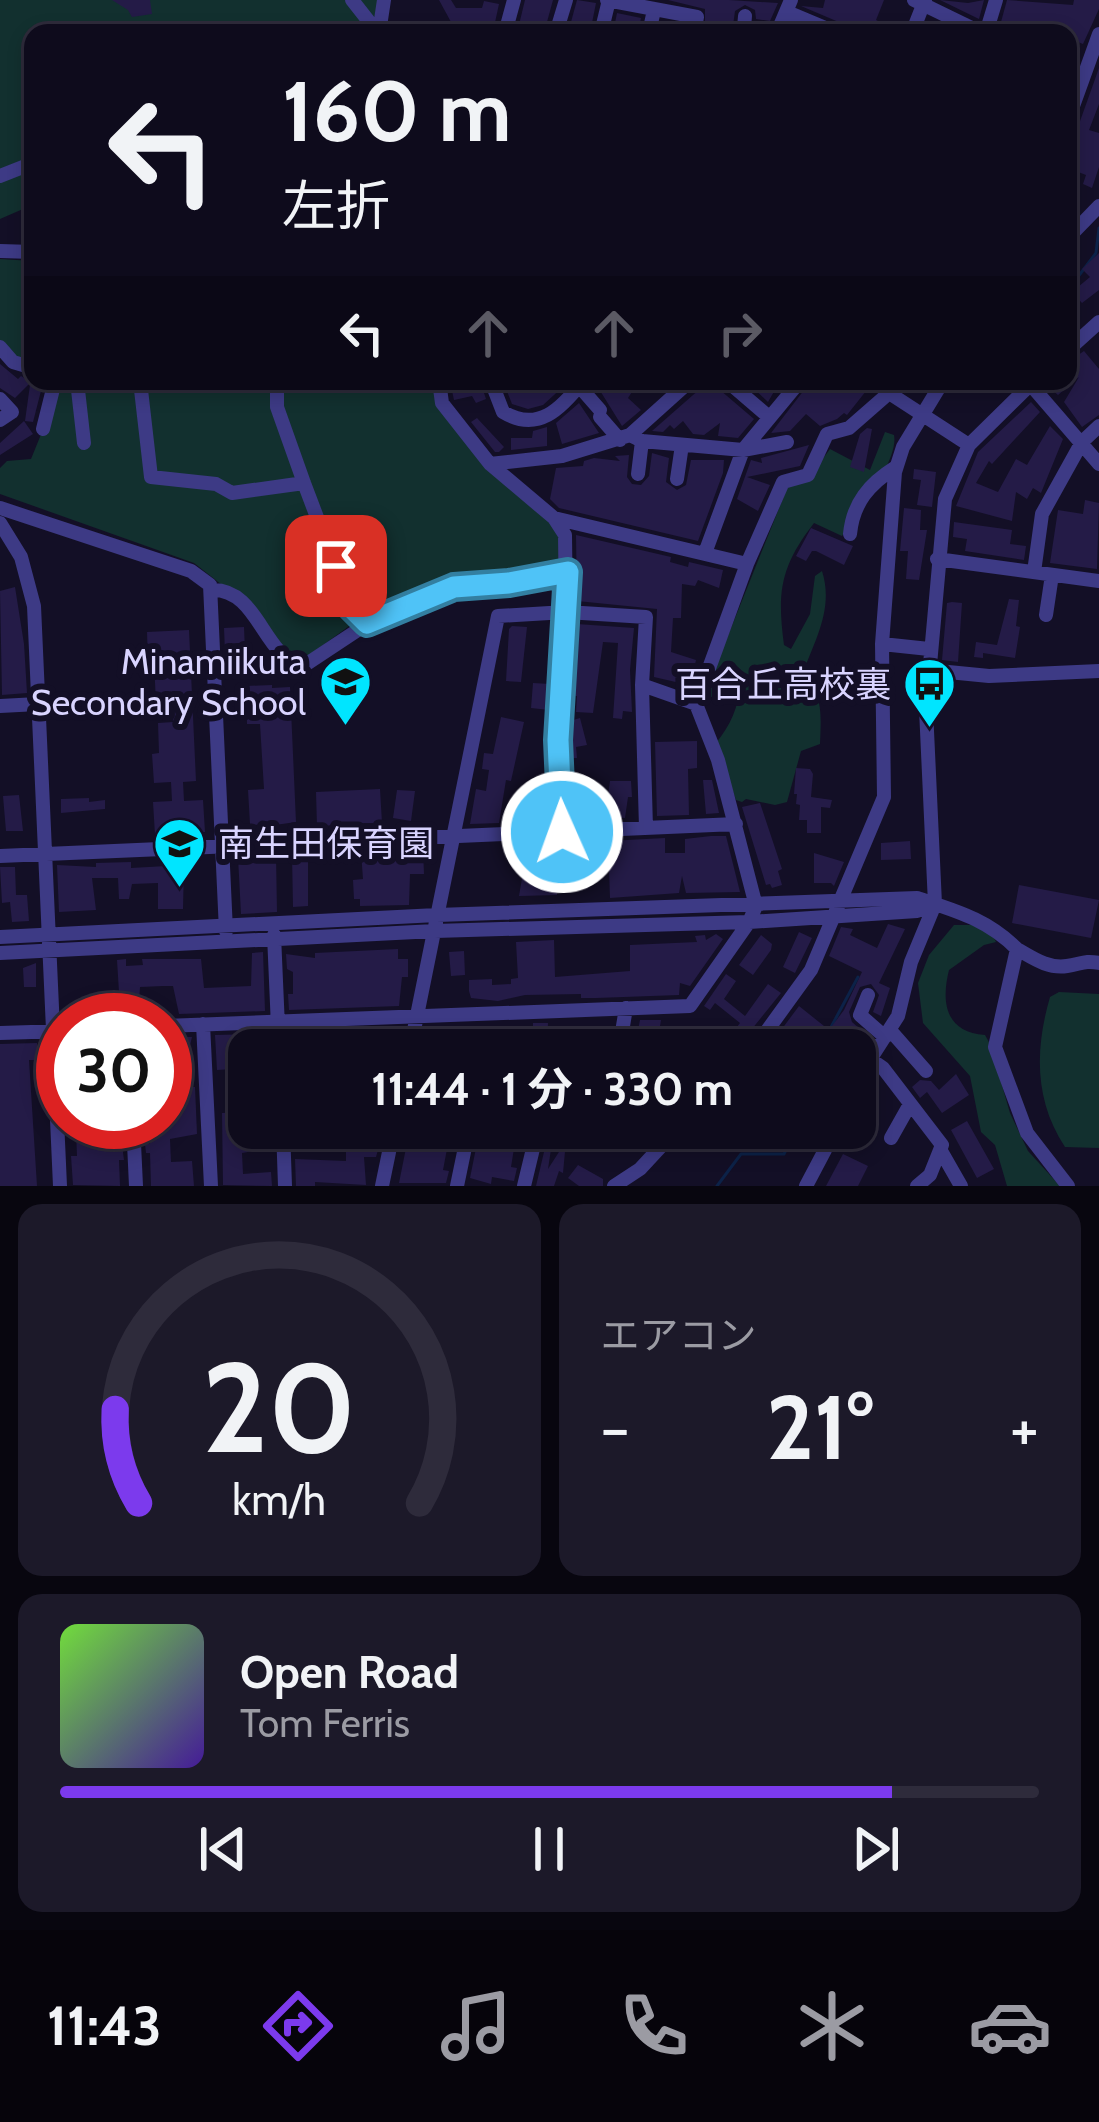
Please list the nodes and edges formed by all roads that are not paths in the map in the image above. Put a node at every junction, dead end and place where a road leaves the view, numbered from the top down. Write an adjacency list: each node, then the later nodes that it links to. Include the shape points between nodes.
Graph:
1 (352, 0): 7 (street)
2 (608, 0): 5 (street)
3 (921, 2): 12 (street)
4 (789, 6): 11 (street)
5 (654, 10): 8 (street); 9 (street, via 697,17)
6 (745, 16): 10 (street)
7 (372, 24)
8 (651, 24)
9 (696, 24)
10 (744, 24)
11 (821, 24)
12 (966, 24)
13 (1099, 34): 15 (street)
14 (1077, 75): 15 (street)
15 (1086, 79): 16 (street)
16 (1077, 100)
17 (1099, 206): 18 (street)
18 (1077, 229)
19 (0, 346): 20 (street)
20 (24, 365)
21 (53, 390): 40 (street)
22 (78, 390): 44 (street)
23 (141, 390): 53 (street, via 151,477 232,493)
24 (277, 390): 53 (street)
25 (440, 390): 48 (street)
26 (492, 390): 27 (street, via 503,412 539,421)
27 (574, 390)
28 (585, 390): 41 (street)
29 (681, 390): 41 (street)
30 (738, 390): 37 (street)
31 (792, 390): 37 (street)
32 (937, 390): 36 (street)
33 (1024, 390): 46 (street)
34 (1039, 390): 43 (street)
35 (0, 399): 38 (street, via 12,412)
36 (922, 414): 46 (street); 50 (street); 60 (street, via 890,393 849,428 827,434 808,475 783,482)
37 (769, 417): 47 (street)
38 (0, 420)
39 (1099, 427): 43 (street)
40 (44, 429)
41 (631, 439): 45 (street); 48 (street); 51 (street)
42 (787, 442): 47 (street)
43 (1082, 442): 49 (street); 62 (street, via 1042,514)
44 (84, 443)
45 (682, 445): 47 (street); 52 (street)
46 (969, 445): 59 (street, via 945,499)
47 (742, 450): 58 (street)
48 (490, 464): 55 (street)
49 (1099, 464)
50 (896, 467): 57 (street, via 860,499); 69 (street)
51 (638, 474)
52 (677, 479)
53 (304, 483): 68 (street, via 351,607)
54 (0, 508): 65 (street, via 191,571)
55 (554, 518): 58 (street); 61 (street, via 566,535)
56 (0, 524): 74 (street, via 29,580)
57 (850, 534)
58 (705, 553): 60 (street)
59 (937, 559): 62 (street); 70 (street)
60 (747, 564): 75 (street)
61 (568, 572): 66 (street); 68 (street, via 454,587)
62 (1034, 572): 63 (street)
63 (1052, 575): 64 (street); 67 (street)
64 (1099, 581)
65 (212, 590): 68 (street, via 242,600 286,659 302,667); 81 (street)
66 (566, 612): 73 (street, via 646,617); 79 (street); 80 (street, via 498,616)
67 (1046, 614)
68 (367, 623)
69 (882, 644): 70 (street); 84 (street, via 884,797)
70 (929, 649): 71 (street)
71 (928, 670): 72 (street); 85 (street)
72 (1099, 670)
73 (642, 686): 75 (street); 78 (street)
74 (38, 704): 76 (street); 82 (street)
75 (696, 704): 77 (street)
76 (0, 706)
77 (736, 824): 78 (street); 86 (street)
78 (646, 829): 79 (street)
79 (562, 832): 80 (street)
80 (454, 837): 81 (street); 89 (street)
81 (222, 847): 82 (street); 91 (street)
82 (46, 855): 83 (street); 93 (street)
83 (0, 856)
84 (843, 901): 85 (street, via 892,896); 86 (street); 87 (street)
85 (934, 904): 87 (street); 94 (street, via 1001,931); 110 (street)
86 (756, 906): 88 (street); 89 (street)
87 (835, 917): 88 (street); 107 (street)
88 (749, 922): 89 (street); 99 (street, via 690,1006)
89 (436, 923): 90 (street); 100 (street)
90 (274, 931): 91 (street); 101 (street)
91 (226, 934): 93 (street)
92 (0, 937): 93 (street)
93 (49, 943): 95 (street); 97 (street)
94 (1017, 949): 96 (street, via 1049,966); 136 (street, via 995,1047 1027,1132)
95 (0, 952)
96 (1099, 964)
97 (54, 993)
98 (868, 995): 110 (street, via 860,1015)
99 (626, 1008): 100 (street); 106 (street)
100 (417, 1015): 101 (street); 105 (street)
101 (278, 1021): 102 (street); 104 (street)
102 (203, 1024): 103 (street); 127 (street)
103 (192, 1025)
104 (278, 1029)
105 (414, 1029)
106 (623, 1029)
107 (772, 1029)
108 (36, 1032): 109 (street)
109 (0, 1033)
110 (888, 1033): 111 (street); 113 (street)
111 (876, 1050)
112 (876, 1063): 114 (street)
113 (926, 1071)
114 (909, 1106): 115 (street); 124 (street, via 935,1131)
115 (891, 1138)
116 (59, 1149): 125 (street)
117 (134, 1149): 126 (street)
118 (284, 1149): 128 (street)
119 (390, 1149): 129 (street)
120 (465, 1149): 130 (street)
121 (533, 1149): 131 (street)
122 (658, 1149): 132 (street)
123 (825, 1149): 133 (street)
124 (941, 1151): 134 (street); 135 (street)
125 (60, 1186)
126 (136, 1186)
127 (211, 1186)
128 (285, 1186)
129 (382, 1186)
130 (457, 1186)
131 (524, 1186)
132 (614, 1186)
133 (806, 1186)
134 (917, 1186)
135 (961, 1186)
136 (1068, 1186)

